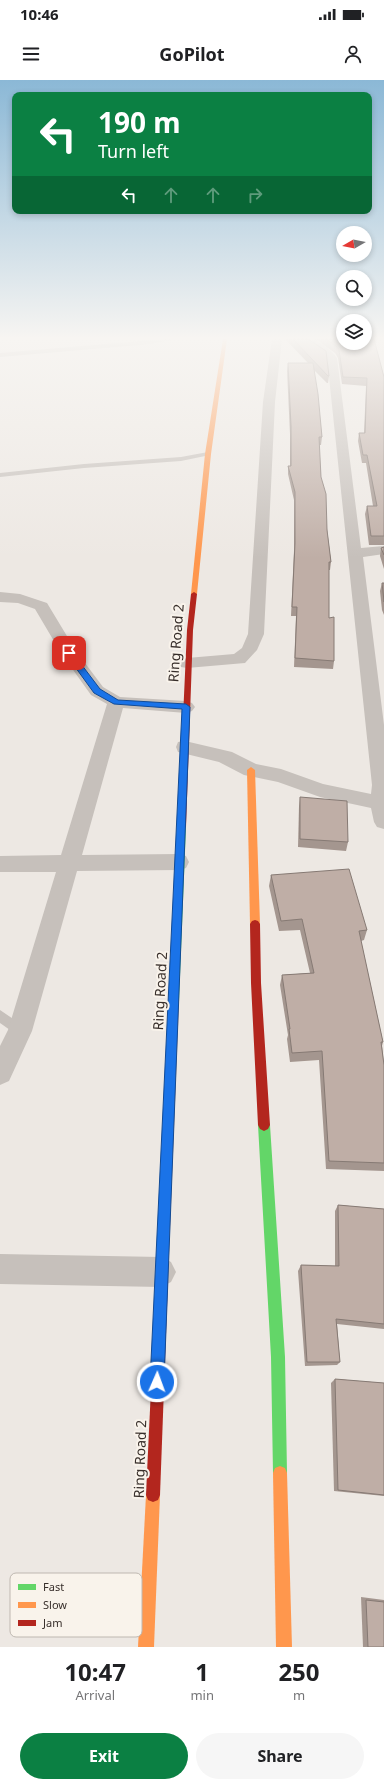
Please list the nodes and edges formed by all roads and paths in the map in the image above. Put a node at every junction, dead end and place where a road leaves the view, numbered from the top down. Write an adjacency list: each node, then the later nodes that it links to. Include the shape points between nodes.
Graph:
1 (214, 412): 4 (main road, Ring Road 2)
2 (268, 412): 9 (street, via 256,634 249,650 239,658)
3 (338, 412): 7 (street)
4 (208, 454): 5 (lane, via 181,459); 9 (main road, Ring Road 2)
5 (0, 475)
6 (384, 550): 7 (street)
7 (355, 553): 14 (street, via 382,785)
8 (0, 597): 10 (street, via 20,599 41,606 69,653 97,691)
9 (187, 663): 11 (main road, Ring Road 2)
10 (116, 702): 11 (street); 17 (street)
11 (186, 707): 12 (main road, Ring Road 2)
12 (185, 747): 13 (street, via 225,757); 16 (main road, Ring Road 2)
13 (251, 770): 14 (street, via 281,776 320,790); 25 (main road, via 256,983 278,1357)
14 (380, 803): 15 (street)
15 (384, 822)
16 (179, 862): 17 (street); 23 (main road, Ring Road 2)
17 (69, 863): 18 (street); 20 (street)
18 (0, 864)
19 (0, 1016): 20 (lane)
20 (20, 1031): 21 (street)
21 (0, 1073)
22 (0, 1269): 23 (street)
23 (161, 1272): 24 (main road, Ring Road 2)
24 (146, 1647)
25 (284, 1647)

